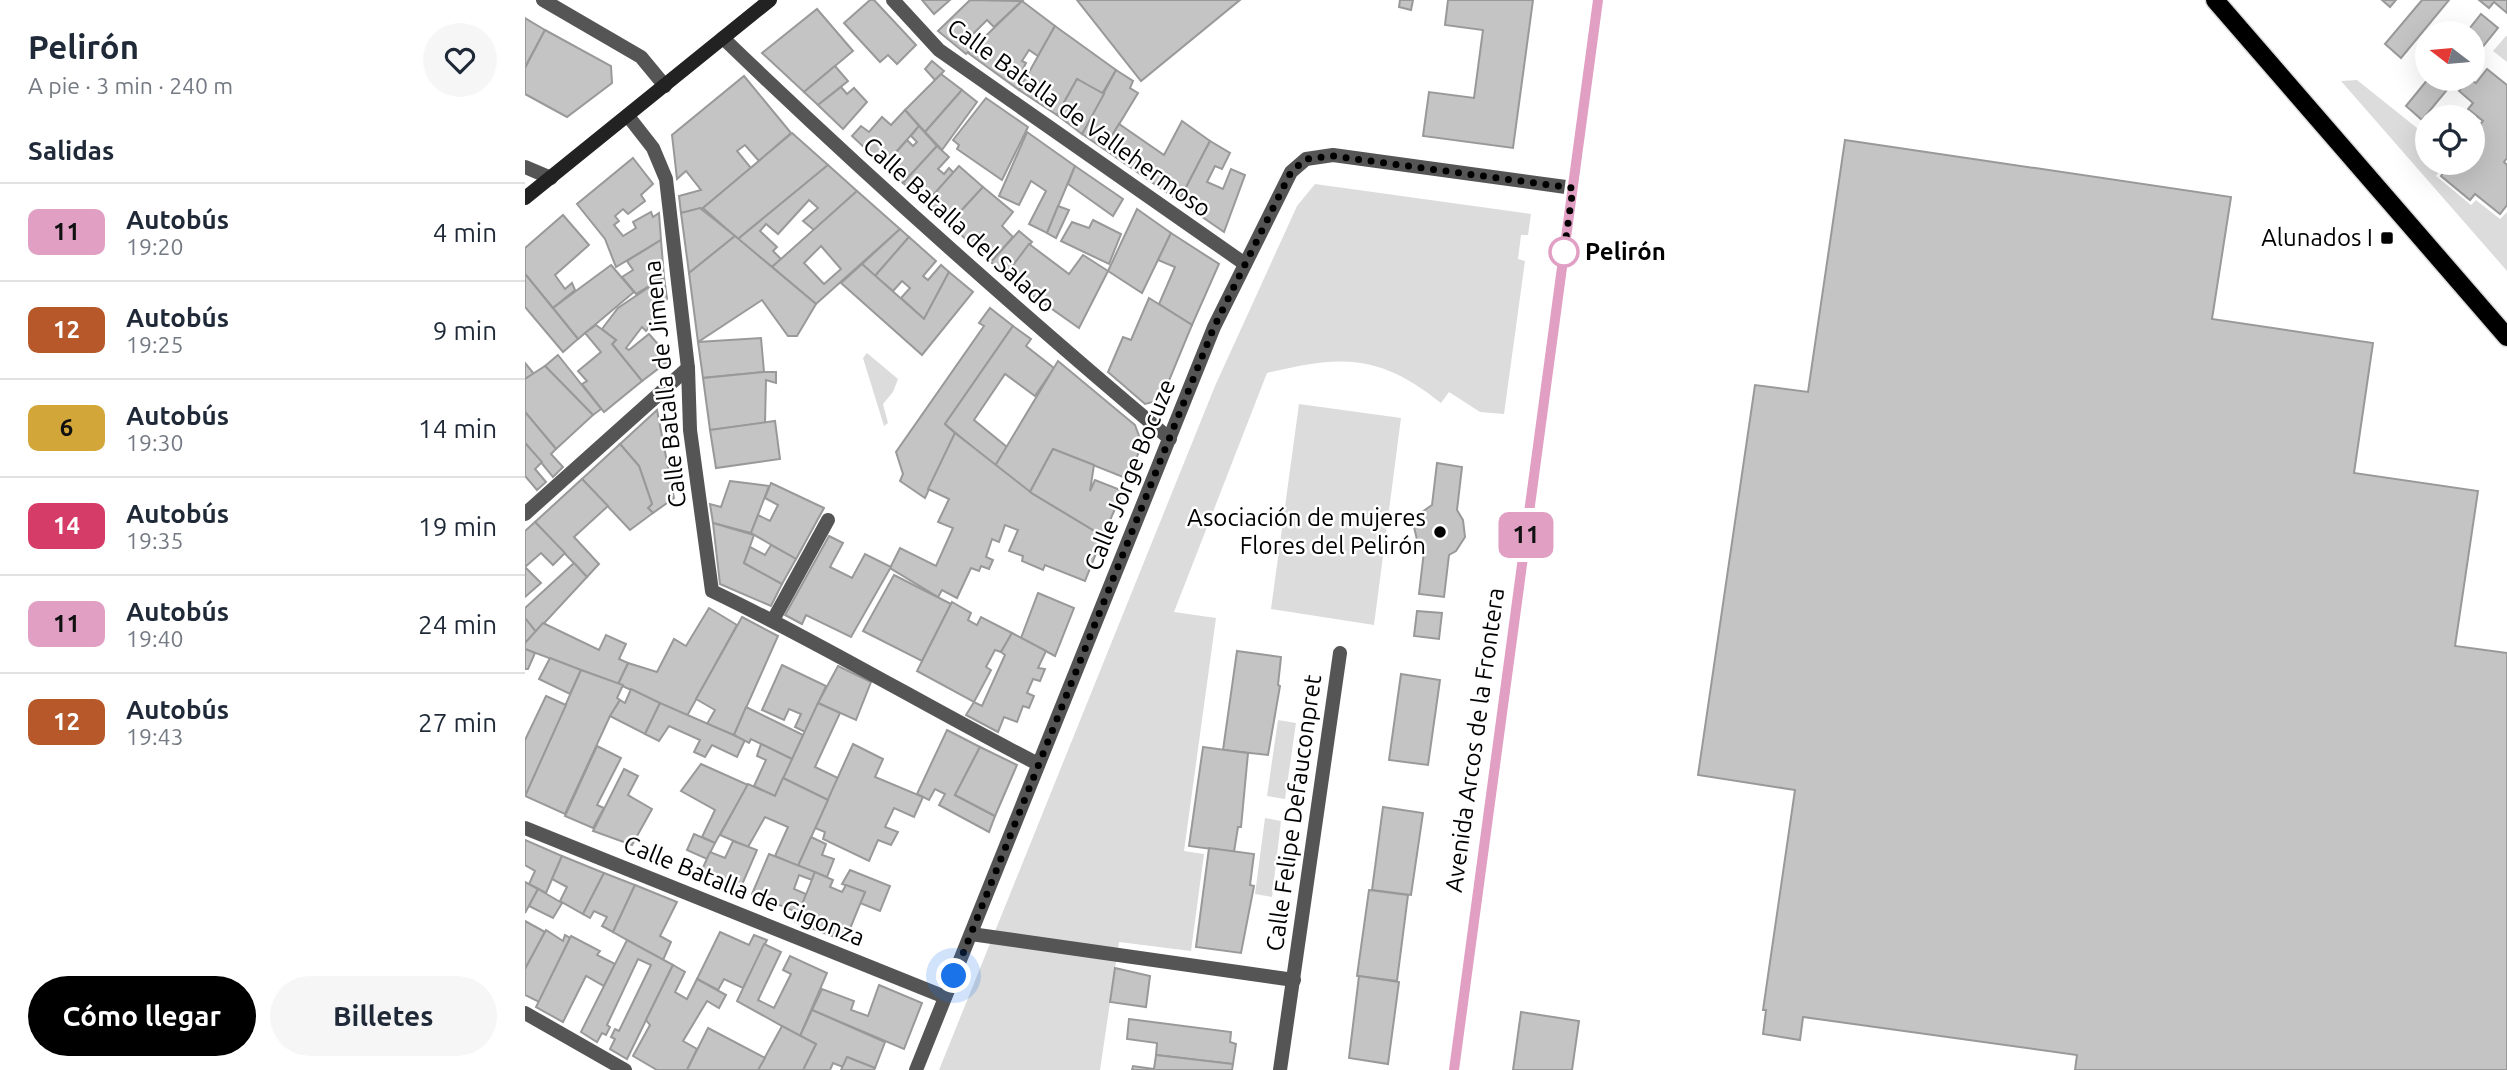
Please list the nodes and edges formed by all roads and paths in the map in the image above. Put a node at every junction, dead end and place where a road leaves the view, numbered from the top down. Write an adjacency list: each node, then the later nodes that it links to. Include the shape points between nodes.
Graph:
1 (544, 0): 7 (street, via 641,57)
2 (770, 0): 6 (main road)
3 (893, 0): 13 (street, Calle Batalla de Vallehermoso, via 939,50)
4 (1598, 0): 11 (main road, Avenida Arcos de la Frontera)
5 (2215, 0): 14 (main road)
6 (723, 38): 7 (main road); 16 (street, Calle Batalla del Salado, via 1066,352)
7 (665, 86): 8 (main road)
8 (628, 116): 10 (main road); 15 (street, Calle Batalla de Jimena, via 653,148 666,179)
9 (525, 167): 10 (street)
10 (551, 178): 12 (main road)
11 (1573, 188): 13 (street, Calle Jorge Bocuze, via 1319,155 1291,172); 30 (main road, Avenida Arcos de la Frontera)
12 (525, 198)
13 (1245, 264): 16 (street, Calle Jorge Bocuze, via 1214,327)
14 (2507, 337)
15 (688, 369): 17 (street); 19 (street, Calle Batalla de Jimena, via 690,430 712,591)
16 (1170, 439): 21 (street, Calle Jorge Bocuze)
17 (525, 514)
18 (828, 520): 19 (street)
19 (772, 620): 21 (street, Calle Batalla de Jimena)
20 (1340, 653): 24 (street, Calle Felipe Defauconpret)
21 (1038, 764): 23 (street, Calle Jorge Bocuze)
22 (525, 828): 25 (street, Calle Batalla de Gigonza)
23 (971, 934): 24 (street, Calle Felipe Defauconpret); 25 (street, Calle Jorge Bocuze)
24 (1294, 980): 29 (street, Calle Felipe Defauconpret)
25 (945, 997): 28 (street, Calle Jorge Bocuze)
26 (525, 1013): 27 (street)
27 (625, 1070)
28 (916, 1070)
29 (1280, 1070)
30 (1454, 1070)

